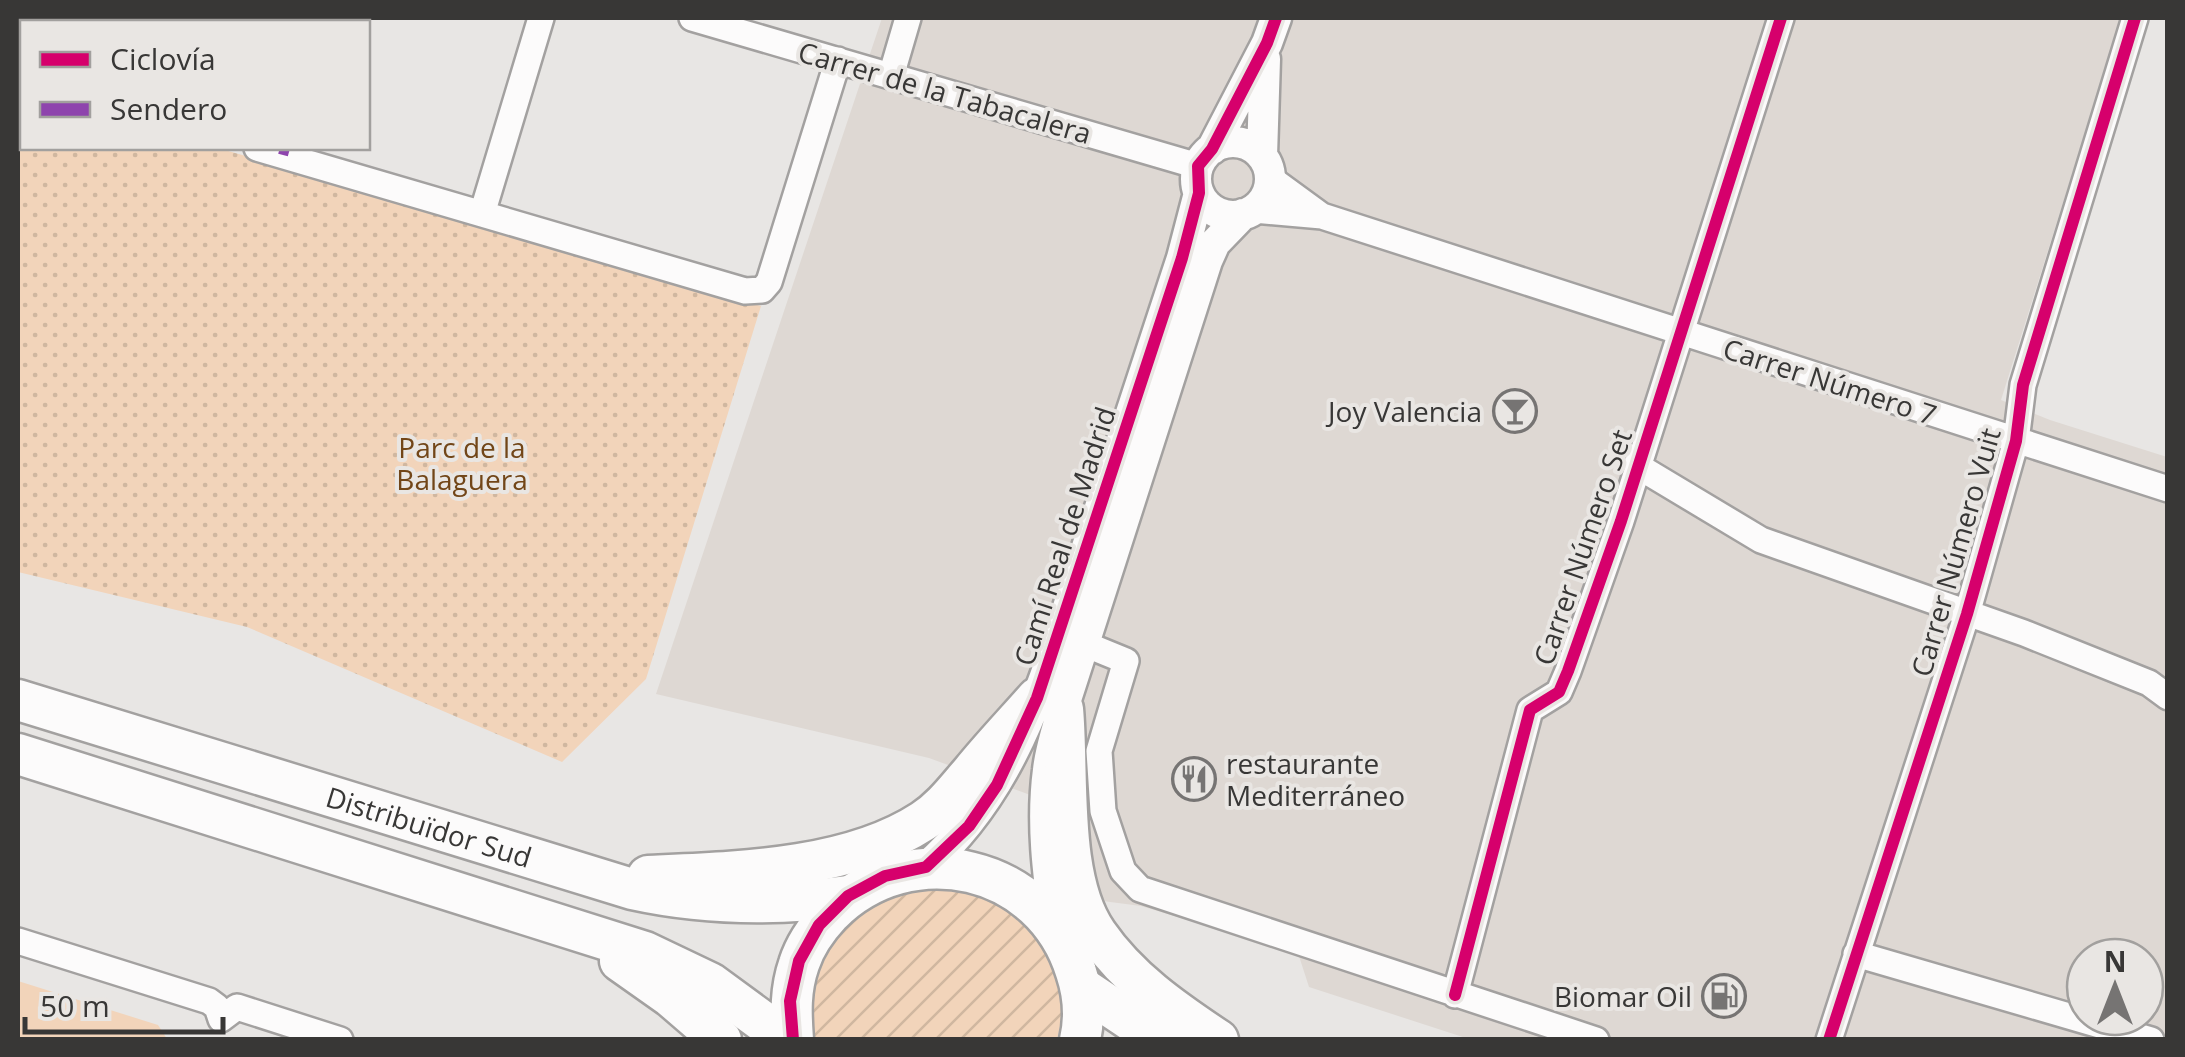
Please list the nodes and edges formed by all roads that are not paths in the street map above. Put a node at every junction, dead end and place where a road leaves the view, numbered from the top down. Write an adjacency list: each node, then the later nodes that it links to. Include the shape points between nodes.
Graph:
1 (541, 18): 13 (street)
2 (692, 18): 7 (street, Carrer de la Tabacalera)
3 (908, 18): 8 (street)
4 (1781, 18): 15 (street, Carrer Número Set)
5 (2135, 18): 16 (street, Carrer Número Vuit, via 2023,385)
6 (1271, 30): 10 (street); 11 (street, Camí Real de Madrid)
7 (838, 60): 8 (street, Carrer de la Tabacalera); 13 (street, via 762,290 745,291)
8 (891, 76): 11 (street, Carrer de la Tabacalera)
9 (264, 150): 13 (street)
10 (1266, 166): 11 (street, via 1244,143 1222,144); 12 (street, via 1268,190); 14 (street, Carrer Número 7)
11 (1203, 169): 12 (street, via 1204,202 1222,214); 23 (street, Camí Real de Madrid)
12 (1248, 212): 14 (street, Carrer Número 7); 20 (street, Camí Real de Madrid, via 1222,235 1208,261)
13 (482, 214)
14 (1322, 216): 15 (street, Carrer Número 7)
15 (1680, 334): 16 (street, Carrer Número 7); 17 (street, Carrer Número Set)
16 (2016, 440): 18 (street, Carrer Número 7); 19 (street, Carrer Número Vuit)
17 (1636, 465): 19 (street, via 1762,540); 33 (street, Carrer Número Set, via 1559,692 1530,710)
18 (2168, 489)
19 (1967, 614): 21 (street, via 2024,632); 31 (street, Carrer Número Vuit)
20 (1082, 644): 23 (street, Camí Real de Madrid); 33 (street, via 1126,660 1099,751 1104,811 1123,870 1140,888)
21 (2168, 697)
22 (18, 700): 26 (highway, Distribuïdor Sud)
23 (1050, 704): 25 (street, Camí Real de Madrid, via 969,826); 26 (highway, via 922,822 877,843 738,872); 28 (street, Camí Real de Madrid, via 1044,803); 40 (highway, via 1079,896 1095,932 1134,978)
24 (18, 754): 29 (highway, Distribuïdor Sud)
25 (926, 867): 27 (highway, via 885,876); 28 (highway, via 976,872 1020,892)
26 (578, 875): 27 (highway, Distribuïdor Sud, via 728,904)
27 (848, 896): 37 (highway, via 819,926 799,962)
28 (1056, 927): 32 (highway)
29 (582, 930): 36 (highway); 37 (highway, Distribuïdor Sud, via 710,984)
30 (18, 941): 34 (street, via 209,1001 217,1007)
31 (1856, 954): 42 (street, Carrer Número Vuit); 43 (street)
32 (1081, 987): 38 (highway); 39 (highway)
33 (1456, 995): 41 (street)
34 (218, 1029): 35 (street, via 237,1007)
35 (340, 1040)
36 (721, 1040)
37 (790, 1040)
38 (1080, 1040)
39 (1160, 1040)
40 (1218, 1040)
41 (1596, 1040)
42 (1829, 1040)
43 (2151, 1040)

